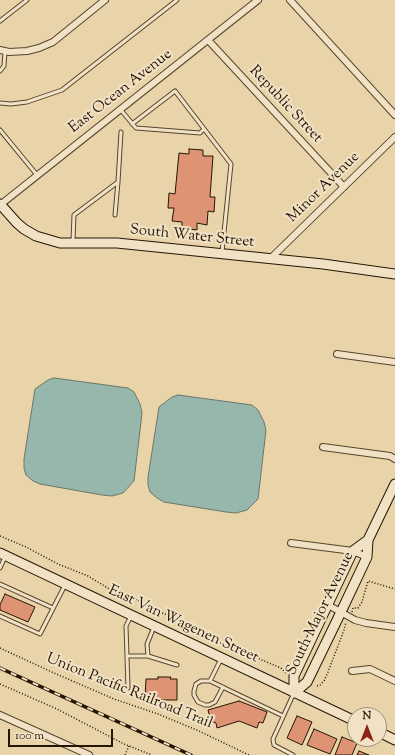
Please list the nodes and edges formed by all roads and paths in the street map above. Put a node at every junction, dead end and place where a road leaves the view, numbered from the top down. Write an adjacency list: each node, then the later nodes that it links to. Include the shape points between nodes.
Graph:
1 (27, 0): 6 (lane)
2 (105, 0): 8 (street, via 53,42 27,51)
3 (177, 0): 10 (lane, via 62,90 27,102)
4 (258, 0): 7 (street, East Ocean Avenue)
5 (290, 0): 12 (street)
6 (0, 21)
7 (208, 40): 11 (street, East Ocean Avenue); 20 (street, Republic Street)
8 (3, 50): 9 (lane, via 4,66)
9 (0, 71)
10 (0, 102)
11 (120, 109): 13 (lane); 18 (street, East Ocean Avenue)
12 (395, 115)
13 (132, 124): 14 (lane, via 136,128 200,133); 14 (lane, via 175,91)
14 (204, 129): 24 (lane, via 231,164)
15 (0, 130): 18 (lane)
16 (121, 132): 19 (lane)
17 (395, 137): 20 (street, Minor Avenue)
18 (37, 175): 21 (street, East Ocean Avenue)
19 (118, 182): 22 (lane); 23 (lane, via 74,215)
20 (344, 187): 25 (street, Minor Avenue)
21 (0, 204): 23 (main road, South Water Street, via 17,223 36,236 60,243)
22 (115, 215)
23 (73, 243): 24 (main road, South Water Street, via 116,243)
24 (222, 254): 25 (main road, South Water Street)
25 (270, 258): 26 (main road, South Water Street)
26 (395, 274)
27 (337, 354): 28 (street)
28 (395, 362)
29 (323, 447): 30 (street, via 390,456)
30 (395, 459)
31 (395, 484): 33 (main road, South Major Avenue)
32 (0, 536): 54 (path, via 88,576 111,590 140,600 155,610 192,625 211,639 232,645)
33 (368, 540): 35 (main road, South Major Avenue); 37 (main road, South Major Avenue)
34 (291, 543): 35 (street)
35 (353, 551): 37 (street); 41 (main road, South Major Avenue)
36 (3, 555): 38 (lane); 40 (main road, East Van Wagenen Street)
37 (367, 556): 43 (main road, South Major Avenue)
38 (0, 568)
39 (0, 584): 42 (lane)
40 (65, 585): 42 (lane); 45 (main road, East Van Wagenen Street)
41 (328, 605): 43 (street); 60 (main road, South Major Avenue, via 294,676)
42 (53, 608): 44 (lane, via 40,634)
43 (341, 612): 47 (street, via 355,620); 60 (main road, South Major Avenue, via 307,682)
44 (0, 616)
45 (131, 616): 46 (main road, East Van Wagenen Street); 49 (lane, via 126,626)
46 (154, 627): 50 (lane, via 147,644); 51 (main road, East Van Wagenen Street)
47 (395, 627)
48 (0, 648): 68 (path, Union Pacific Railroad Trail, via 114,699 199,730)
49 (128, 656): 50 (lane); 59 (lane)
50 (148, 656): 52 (lane)
51 (221, 659): 55 (lane); 60 (main road, East Van Wagenen Street)
52 (177, 665)
53 (352, 670): 56 (street, via 370,669)
54 (286, 672)
55 (210, 681): 58 (lane); 58 (lane, via 201,681 195,687 194,695 198,702 205,706 215,702)
56 (395, 681)
57 (0, 684): 64 (path, via 57,709)
58 (223, 687): 62 (lane)
59 (128, 688)
60 (294, 693): 62 (lane); 63 (main road, East Van Wagenen Street)
61 (0, 715): 65 (street)
62 (282, 716): 69 (lane, via 273,742 277,748)
63 (347, 717)
64 (129, 746): 66 (path); 67 (path)
65 (86, 754)
66 (125, 755)
67 (152, 755)
68 (249, 755)
69 (293, 755)

